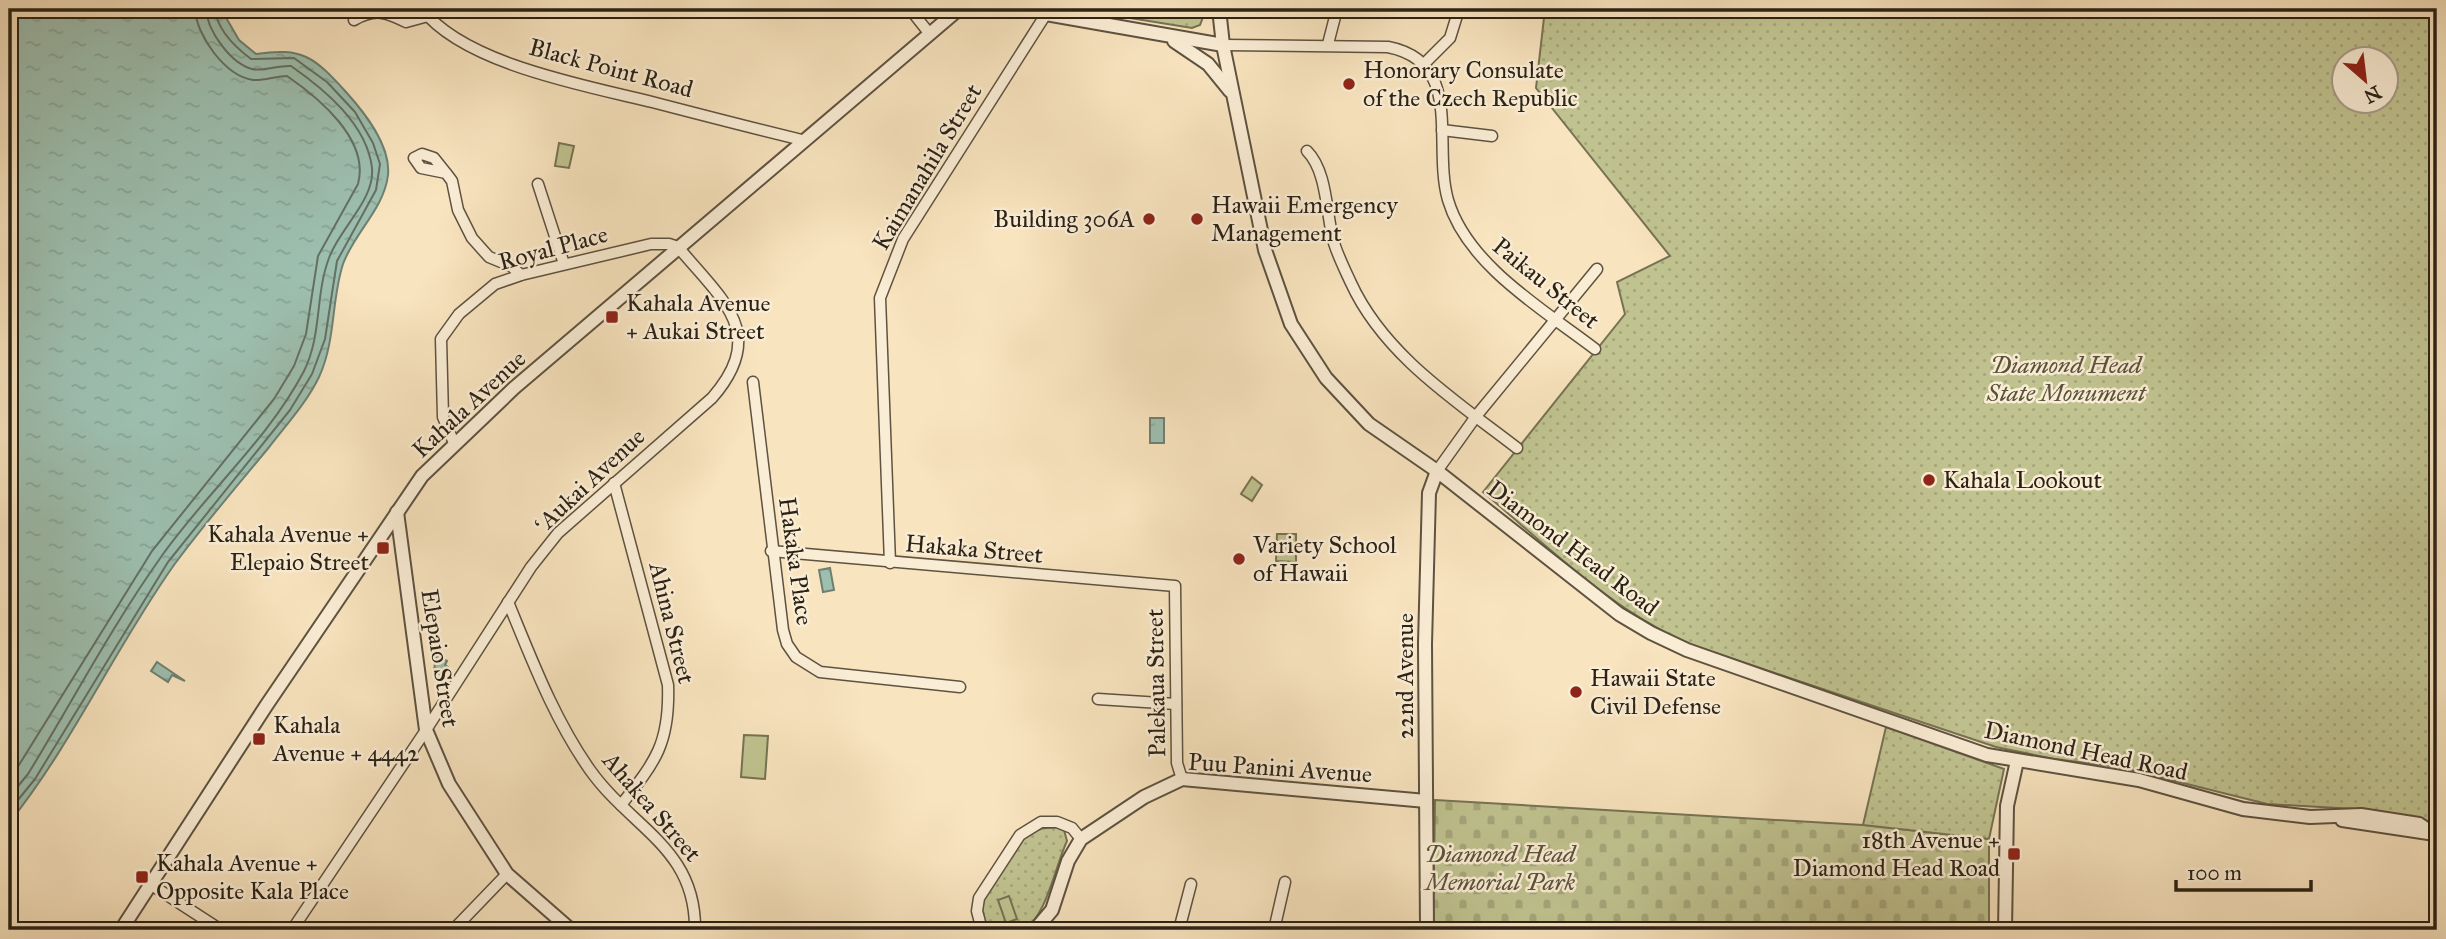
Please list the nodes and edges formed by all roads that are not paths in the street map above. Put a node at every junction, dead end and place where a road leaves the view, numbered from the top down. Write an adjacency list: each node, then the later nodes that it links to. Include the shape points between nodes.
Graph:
1 (910, 9): 9 (street)
2 (959, 9): 9 (street, Kahala Avenue)
3 (1219, 9): 12 (street, Diamond Head Road)
4 (1337, 9): 11 (street)
5 (1459, 9): 13 (street, via 1450,38)
6 (1043, 11): 10 (street); 35 (street, Kaimanahila Street, via 903,239 880,298)
7 (425, 12): 8 (street, via 406,22 378,11); 17 (street, Black Point Road, via 483,52 550,76)
8 (354, 20)
9 (929, 33): 17 (street, Kahala Avenue)
10 (1168, 37): 12 (street); 14 (street, via 1208,64)
11 (1328, 44): 12 (street); 13 (street, via 1399,49)
12 (1223, 45): 14 (street, Diamond Head Road)
13 (1425, 63): 15 (street, Paikau Street, via 1437,86)
14 (1234, 96): 31 (street, Diamond Head Road, via 1265,250 1291,324 1326,378 1369,424)
15 (1442, 130): 16 (street); 25 (street, Paikau Street, via 1441,169 1460,229 1473,250)
16 (1492, 136)
17 (803, 140): 21 (street, Kahala Avenue)
18 (1307, 151): 28 (street, via 1318,168 1335,244 1359,299 1403,357)
19 (446, 173): 24 (street, via 472,238 489,257)
20 (538, 184): 22 (street)
21 (678, 247): 22 (street, Royal Place, via 651,244); 29 (street, Kahala Avenue); 32 (street, ʻAukai Avenue, via 723,302 737,326 739,351 732,376 712,398)
22 (564, 264): 24 (street, Royal Place)
23 (1597, 269): 25 (street, 22nd Avenue)
24 (521, 275): 29 (street, Royal Place, via 495,284 459,314 441,339 443,417)
25 (1556, 320): 26 (street, Paikau Street); 28 (street, 22nd Avenue)
26 (1595, 349)
27 (753, 382): 34 (street, Hakaka Place)
28 (1476, 415): 30 (street); 31 (street, 22nd Avenue)
29 (454, 443): 33 (street, Kahala Avenue, via 422,476)
30 (1517, 448)
31 (1437, 471): 42 (street, Diamond Head Road, via 1611,608 1651,634 1980,752); 44 (street, 22nd Avenue, via 1429,493 1424,644)
32 (614, 483): 37 (street, ʻAukai Avenue, via 558,533); 45 (street, Ahina Street, via 668,685 670,715 666,736 650,768)
33 (397, 512): 41 (street, Elepaio Street); 50 (street, Kahala Avenue)
34 (771, 551): 35 (street, Hakaka Street); 38 (street, Hakaka Place, via 787,644 806,666 834,675)
35 (890, 563): 36 (street, Hakaka Street)
36 (1175, 586): 40 (street, Palekaua Street)
37 (508, 602): 41 (street, ʻAukai Avenue); 45 (street, Ahakea Street, via 556,716 592,772)
38 (960, 687)
39 (1098, 699): 40 (street)
40 (1176, 704): 43 (street, Palekaua Street, via 1177,763)
41 (426, 730): 48 (street, Elepaio Street, via 449,784); 54 (street, ʻAukai Avenue)
42 (2017, 761): 46 (street, Diamond Head Road, via 2139,780 2243,809 2325,817 2354,814 2419,824); 63 (street, via 2007,806)
43 (1182, 779): 44 (street, Puu Panini Avenue); 47 (street, Puu Panini Avenue, via 1144,797)
44 (1426, 801): 62 (street, 22nd Avenue)
45 (621, 805): 57 (street, Ahakea Street, via 689,883)
46 (2435, 834)
47 (1082, 839): 58 (street, via 1057,822 1041,822 1020,835 979,898); 59 (street, Puu Panini Avenue, via 1068,861 1052,910)
48 (507, 874): 55 (street); 56 (street, Elepaio Street)
49 (1284, 882): 61 (street)
50 (150, 884): 52 (street, Kahala Avenue); 53 (street)
51 (1191, 884): 60 (street)
52 (121, 930)
53 (221, 930)
54 (292, 930)
55 (453, 930)
56 (571, 930)
57 (695, 930)
58 (982, 930)
59 (1035, 930)
60 (1179, 930)
61 (1275, 930)
62 (1427, 930)
63 (2005, 930)

